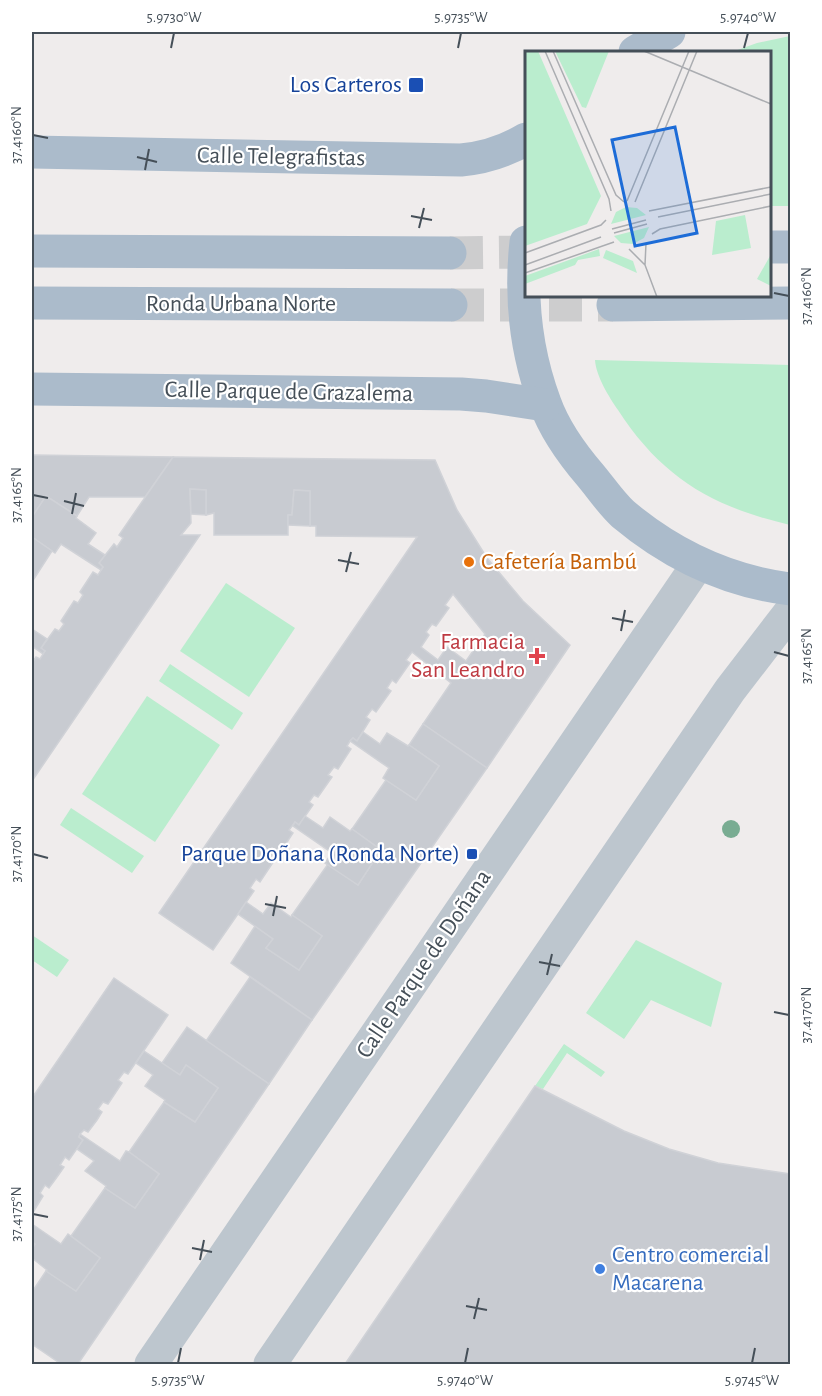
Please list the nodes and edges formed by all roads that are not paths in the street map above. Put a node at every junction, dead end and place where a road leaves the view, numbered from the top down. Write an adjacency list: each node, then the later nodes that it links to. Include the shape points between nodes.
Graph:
1 (669, 32): 2 (main road)
2 (642, 45)
3 (525, 140): 4 (main road, Calle Telegrafistas, via 480,158 461,160)
4 (32, 152)
5 (771, 247): 6 (main road)
6 (790, 247)
7 (32, 251): 8 (main road)
8 (450, 253)
9 (525, 254): 15 (main road, via 524,313 533,366)
10 (32, 303): 12 (main road, Ronda Urbana Norte)
11 (790, 303): 13 (main road)
12 (450, 305)
13 (613, 305)
14 (32, 389): 15 (main road, Calle Parque de Grazalema, via 461,394)
15 (545, 405): 16 (main road, via 567,447 621,513)
16 (698, 564): 17 (main road, via 740,580); 19 (street, Calle Parque de Doñana)
17 (790, 589)
18 (790, 612): 20 (street, via 730,690)
19 (151, 1365)
20 (270, 1365)

